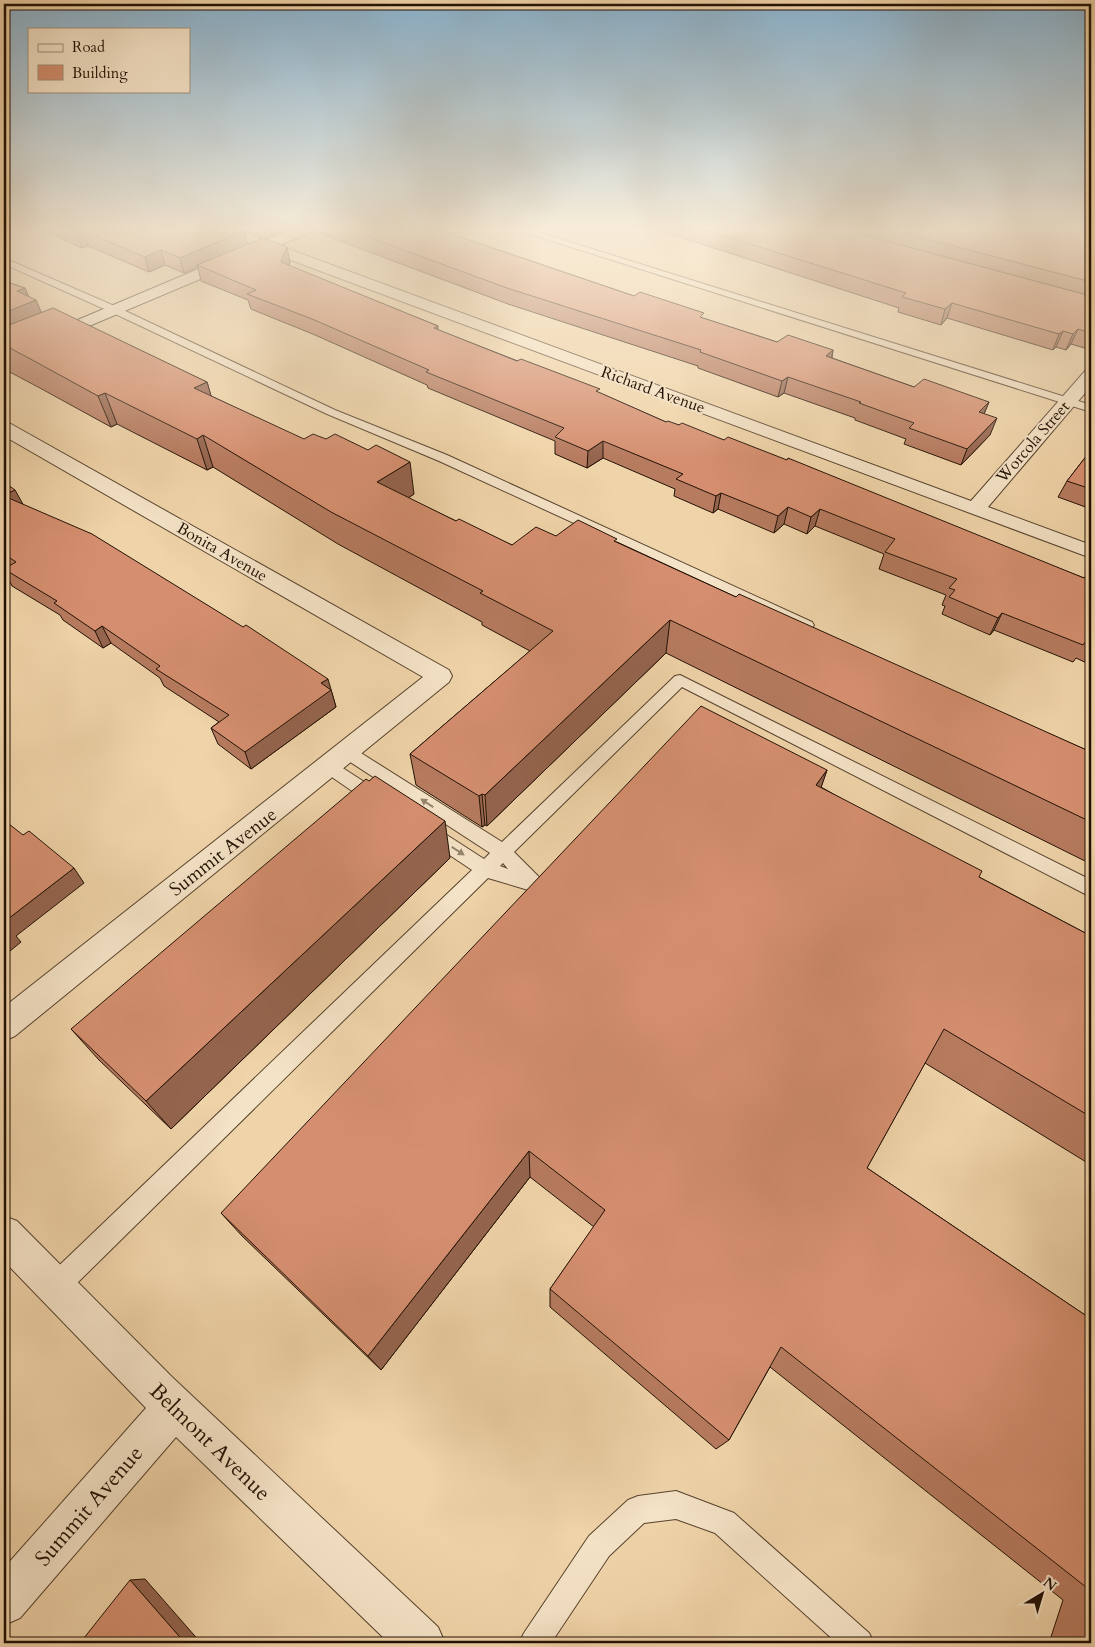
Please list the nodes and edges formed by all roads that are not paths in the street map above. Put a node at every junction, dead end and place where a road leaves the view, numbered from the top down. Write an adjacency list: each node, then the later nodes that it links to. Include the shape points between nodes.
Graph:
1 (101, 304): 5 (lane)
2 (129, 304): 5 (street)
3 (422, 304): 11 (street, Richard Avenue)
4 (756, 304): 8 (lane)
5 (115, 310): 6 (street); 13 (lane, via 331,412 443,458)
6 (4, 357)
7 (1091, 375): 8 (street, Worcola Street)
8 (1068, 402): 9 (lane); 11 (street, Worcola Street)
9 (1091, 410)
10 (4, 428): 14 (street, Bonita Avenue)
11 (975, 509): 12 (street, Richard Avenue)
12 (1091, 552)
13 (817, 630)
14 (440, 676): 15 (street, Summit Avenue)
15 (338, 760): 16 (lane); 18 (lane, one-way to 15); 21 (street, Summit Avenue)
16 (395, 810)
17 (420, 826): 19 (lane, one-way to 19)
18 (503, 852): 19 (lane); 19 (lane, via 535,884); 20 (lane, via 680,680)
19 (486, 870): 23 (lane)
20 (1091, 889)
21 (4, 1026)
22 (4, 1234): 23 (street, Belmont Avenue)
23 (54, 1288): 24 (street, Belmont Avenue)
24 (174, 1408): 25 (street, Summit Avenue); 26 (street, Belmont Avenue)
25 (4, 1602)
26 (422, 1643)
27 (534, 1643): 28 (lane, via 598,1546 638,1510 676,1505 724,1523)
28 (859, 1643)

